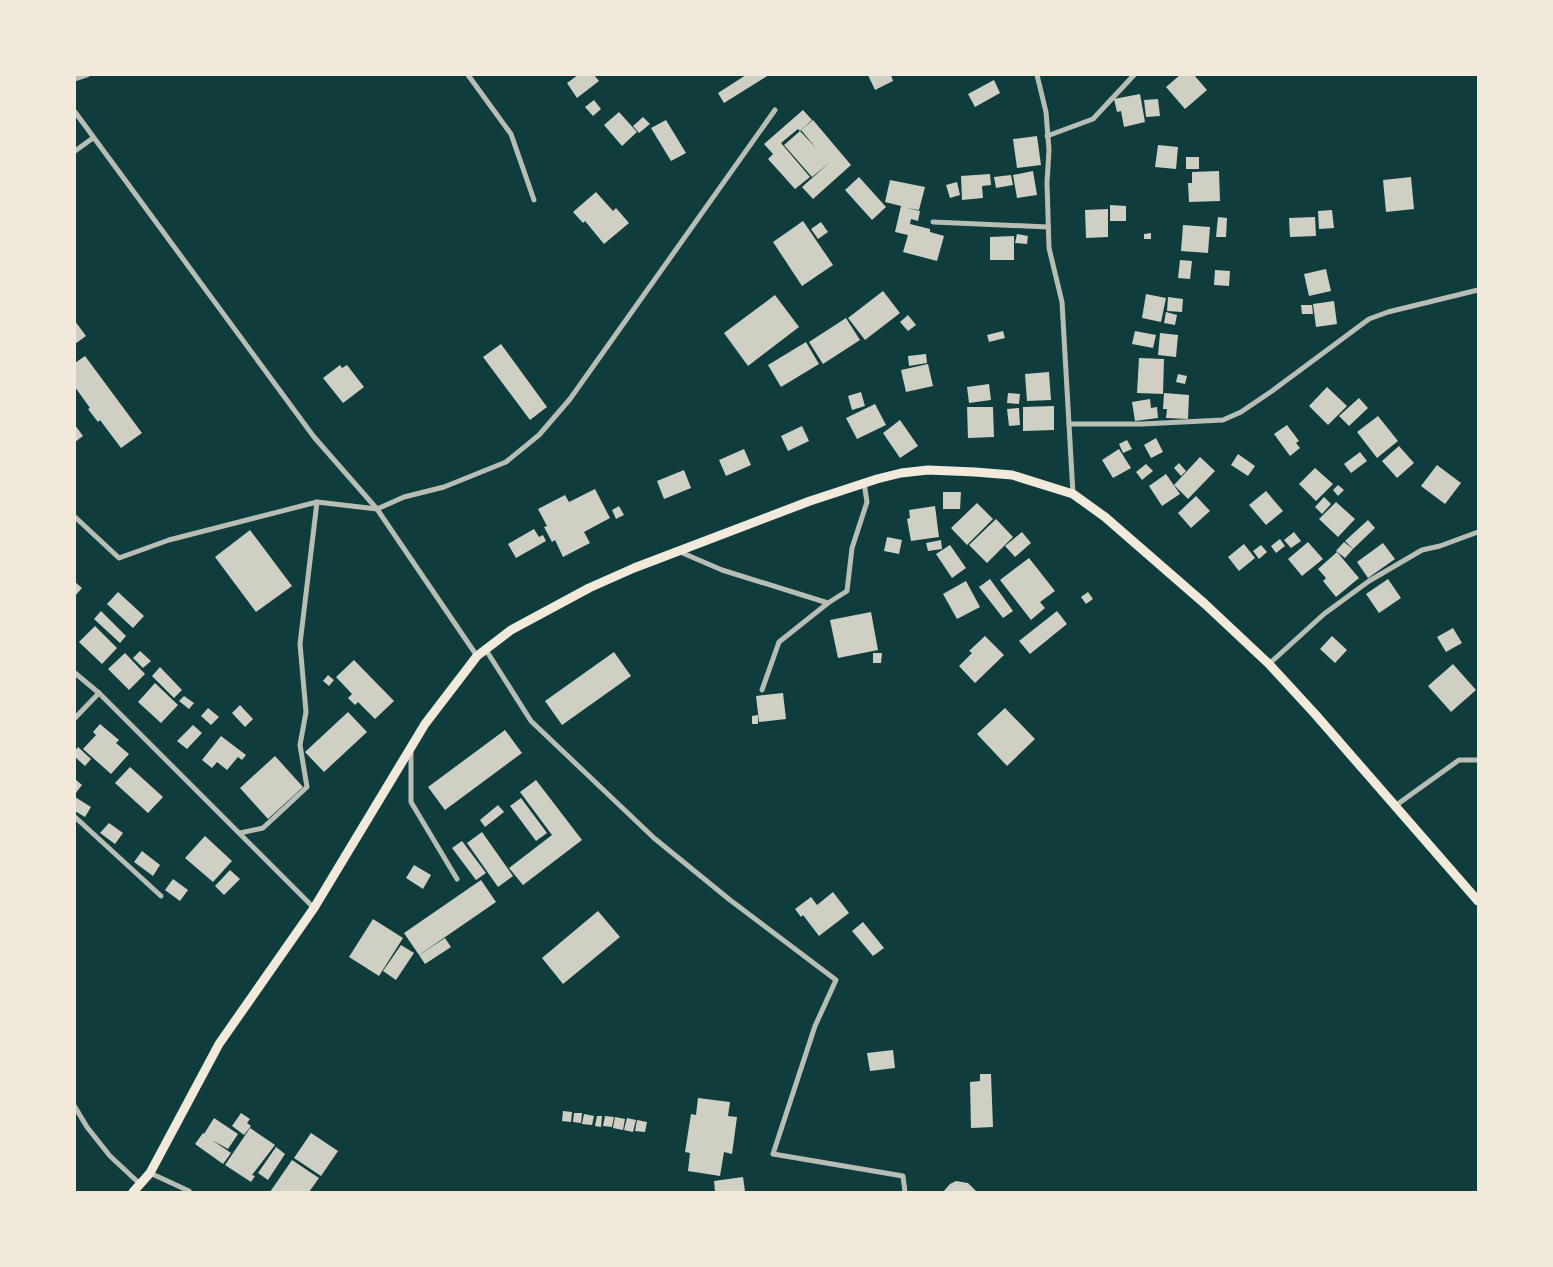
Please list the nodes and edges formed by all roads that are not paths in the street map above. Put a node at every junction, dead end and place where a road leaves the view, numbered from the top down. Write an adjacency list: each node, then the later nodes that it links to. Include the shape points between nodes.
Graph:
1 (87, 75): 5 (street)
2 (468, 75): 11 (street, via 511,134)
3 (1037, 75): 8 (street, via 1046,112)
4 (1134, 75): 8 (street, via 1093,119)
5 (75, 79)
6 (775, 110): 19 (street, via 570,399 539,435 506,462)
7 (75, 112): 9 (street)
8 (1047, 136): 13 (street)
9 (94, 138): 10 (street); 19 (street, via 314,437)
10 (75, 151)
11 (534, 200)
12 (933, 222): 13 (street)
13 (1048, 227): 15 (street, via 1049,248 1062,302)
14 (1478, 290): 15 (street, via 1369,319 1272,391 1228,418)
15 (1069, 424): 17 (street)
16 (864, 483): 17 (main road, via 928,470 975,472 1012,475); 22 (main road); 23 (street, via 868,502 852,548 847,591)
17 (1073, 494): 26 (main road, via 1105,517)
18 (317, 502): 19 (street); 20 (street, via 169,540 119,558); 35 (street, via 300,644 306,712 300,745 307,787 263,828)
19 (377, 509): 25 (street)
20 (75, 517)
21 (1478, 532): 26 (street, via 1422,550 1369,581 1324,614)
22 (677, 551): 23 (street, via 722,570); 24 (main road, via 589,588 511,630)
23 (828, 603): 28 (street, via 779,642)
24 (486, 650): 25 (main road); 45 (street, via 530,721 654,838 836,980 815,1026 773,1154 903,1176)
25 (478, 656): 31 (main road)
26 (1269, 664): 33 (main road)
27 (75, 673): 29 (street)
28 (762, 690)
29 (99, 693): 30 (street); 35 (street)
30 (75, 718)
31 (411, 747): 36 (street, via 411,802); 39 (main road)
32 (1478, 760): 33 (street, via 1459,760)
33 (1395, 806): 38 (main road)
34 (75, 817): 37 (street)
35 (240, 833): 39 (street)
36 (457, 879)
37 (161, 896)
38 (1478, 901)
39 (314, 908): 41 (main road, via 219,1044)
40 (75, 1107): 42 (street, via 110,1156)
41 (150, 1173): 42 (main road); 43 (street)
42 (140, 1184): 44 (main road)
43 (189, 1191)
44 (133, 1192)
45 (905, 1192)

